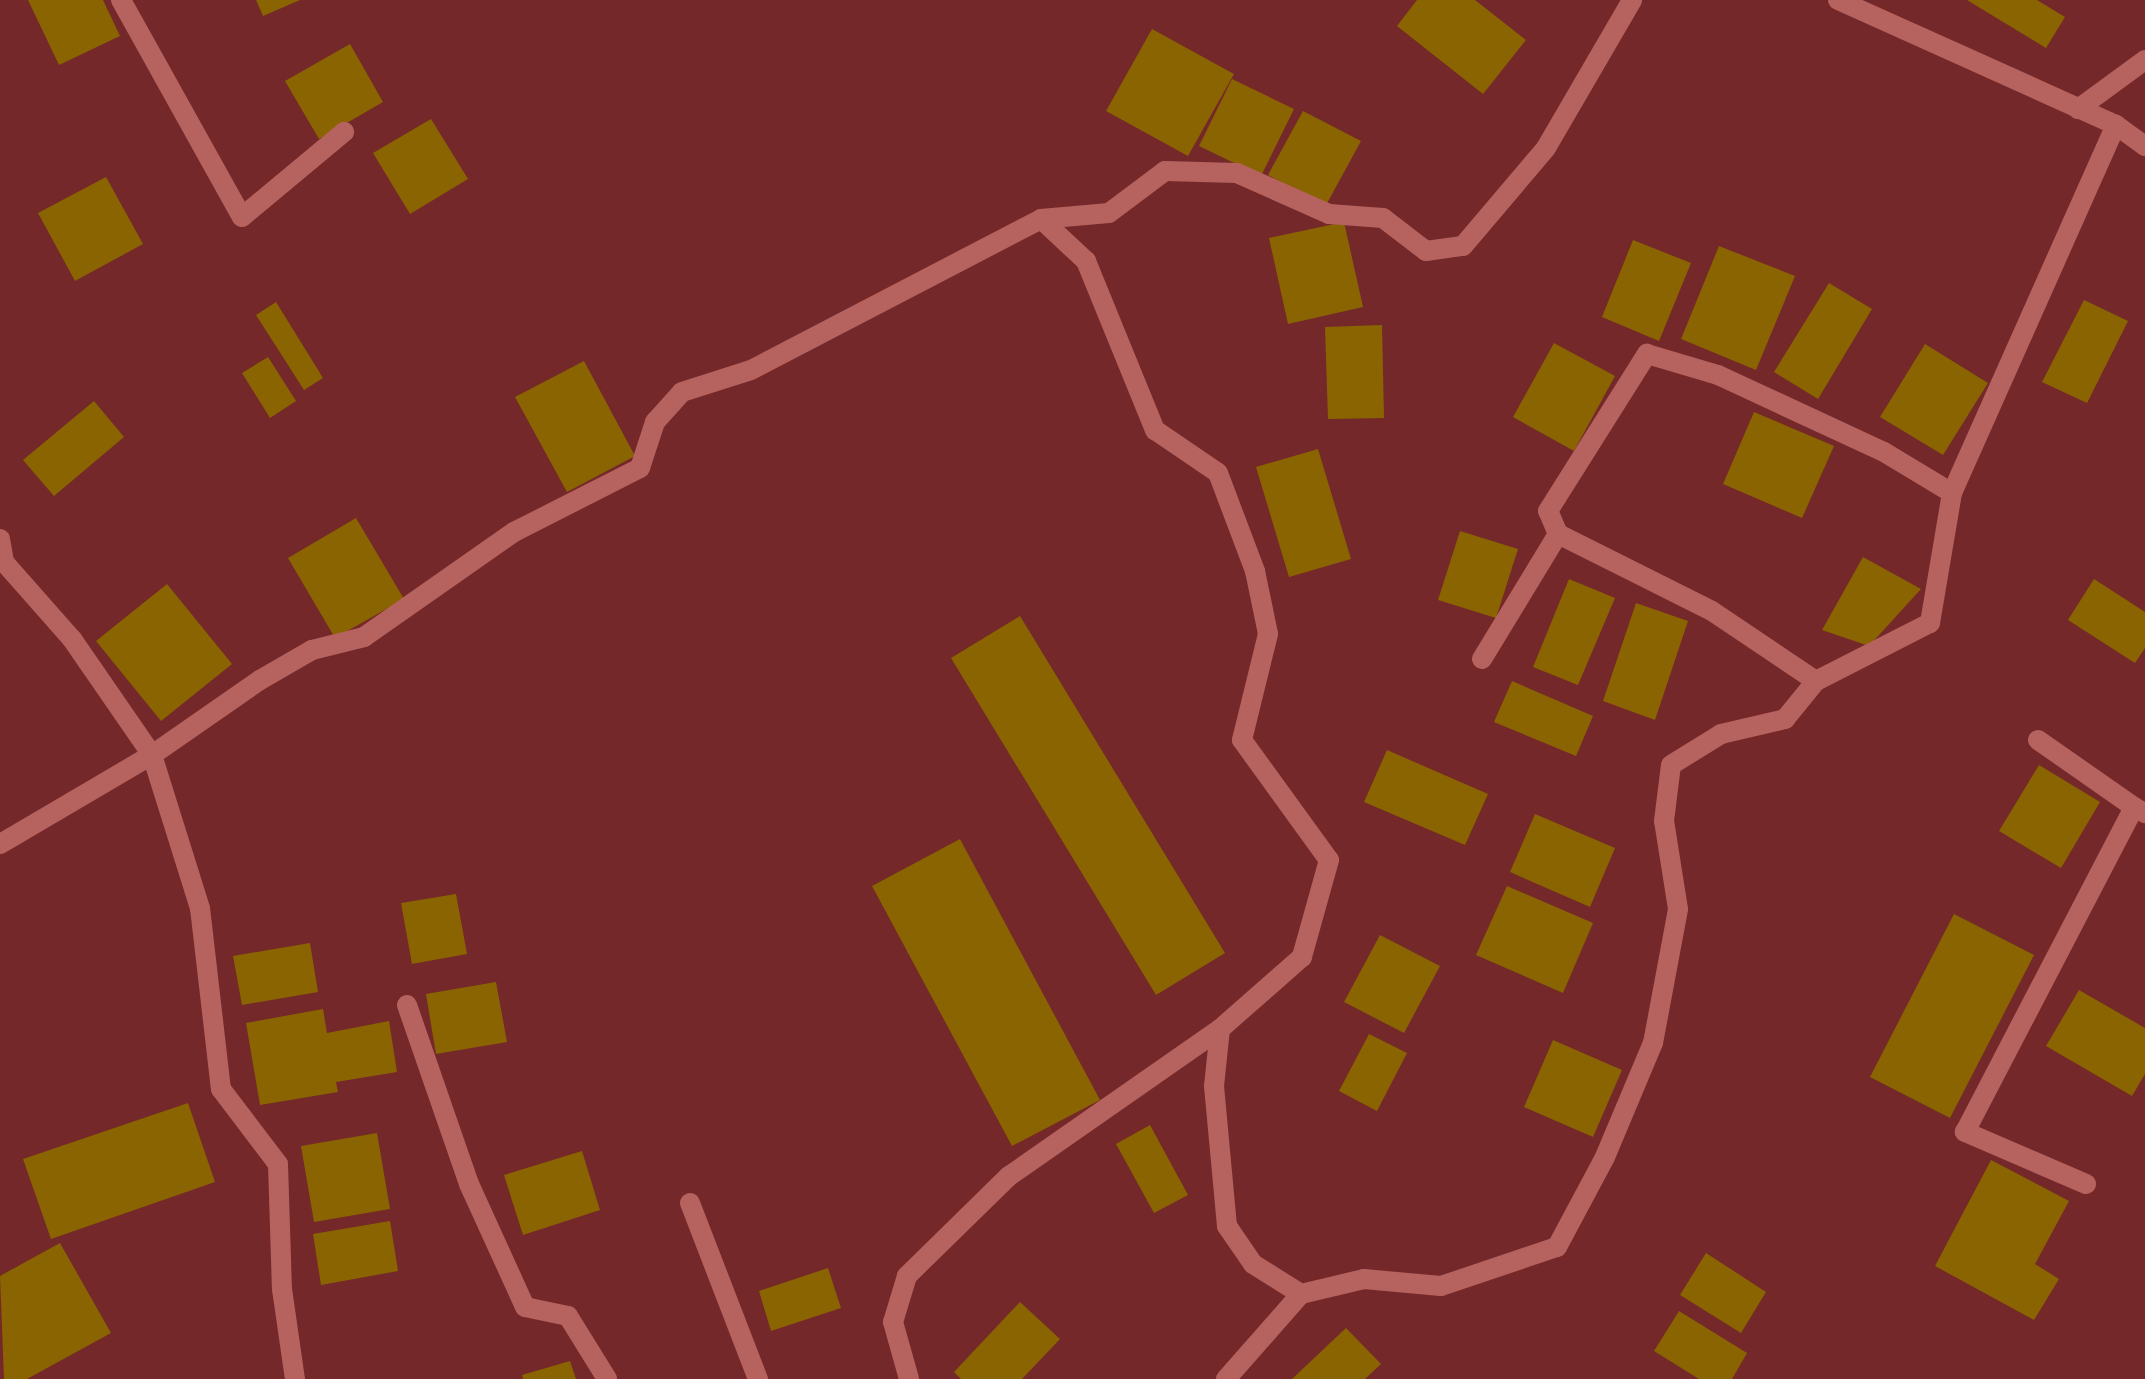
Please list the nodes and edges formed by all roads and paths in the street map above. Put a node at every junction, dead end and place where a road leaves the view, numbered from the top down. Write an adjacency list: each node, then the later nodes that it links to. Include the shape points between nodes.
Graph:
1 (121, 0): 7 (street, via 242,217)
2 (1632, 0): 9 (street, via 1546,148 1463,246 1426,251 1383,218 1329,214 1237,173 1165,171 1109,213)
3 (1838, 0): 5 (street)
4 (2145, 60): 5 (street)
5 (2078, 109): 6 (street)
6 (2116, 125): 8 (street); 10 (street)
7 (344, 132)
8 (2145, 146)
9 (1041, 219): 16 (street, via 751,370 682,392 655,422 640,468 514,532 364,637 312,650 260,680); 20 (street, via 1086,261 1155,430 1218,473 1255,571 1268,634 1242,740 1329,860 1302,957)
10 (1952, 493): 11 (street, via 1884,452 1718,375 1647,354 1548,511); 14 (street, via 1930,623)
11 (1558, 534): 13 (street); 14 (street, via 1712,611)
12 (0, 539): 16 (street, via 4,562 72,639)
13 (1482, 659)
14 (1816, 681): 23 (street, via 1785,719 1721,734 1671,765 1664,821 1678,909 1653,1043 1605,1157 1557,1247 1441,1286 1364,1279)
15 (2038, 740): 17 (street)
16 (152, 755): 18 (street); 24 (street, via 200,908 221,1089 278,1164)
17 (2139, 810): 21 (street, via 1965,1132)
18 (0, 844)
19 (407, 1005): 25 (street, via 469,1184 525,1307 568,1316)
20 (1220, 1029): 23 (street, via 1214,1086 1227,1226 1253,1264); 27 (street, via 1009,1176 907,1276 893,1322)
21 (2086, 1184)
22 (690, 1203): 26 (street)
23 (1301, 1294): 28 (street)
24 (295, 1379)
25 (607, 1379)
26 (758, 1379)
27 (909, 1379)
28 (1226, 1379)

